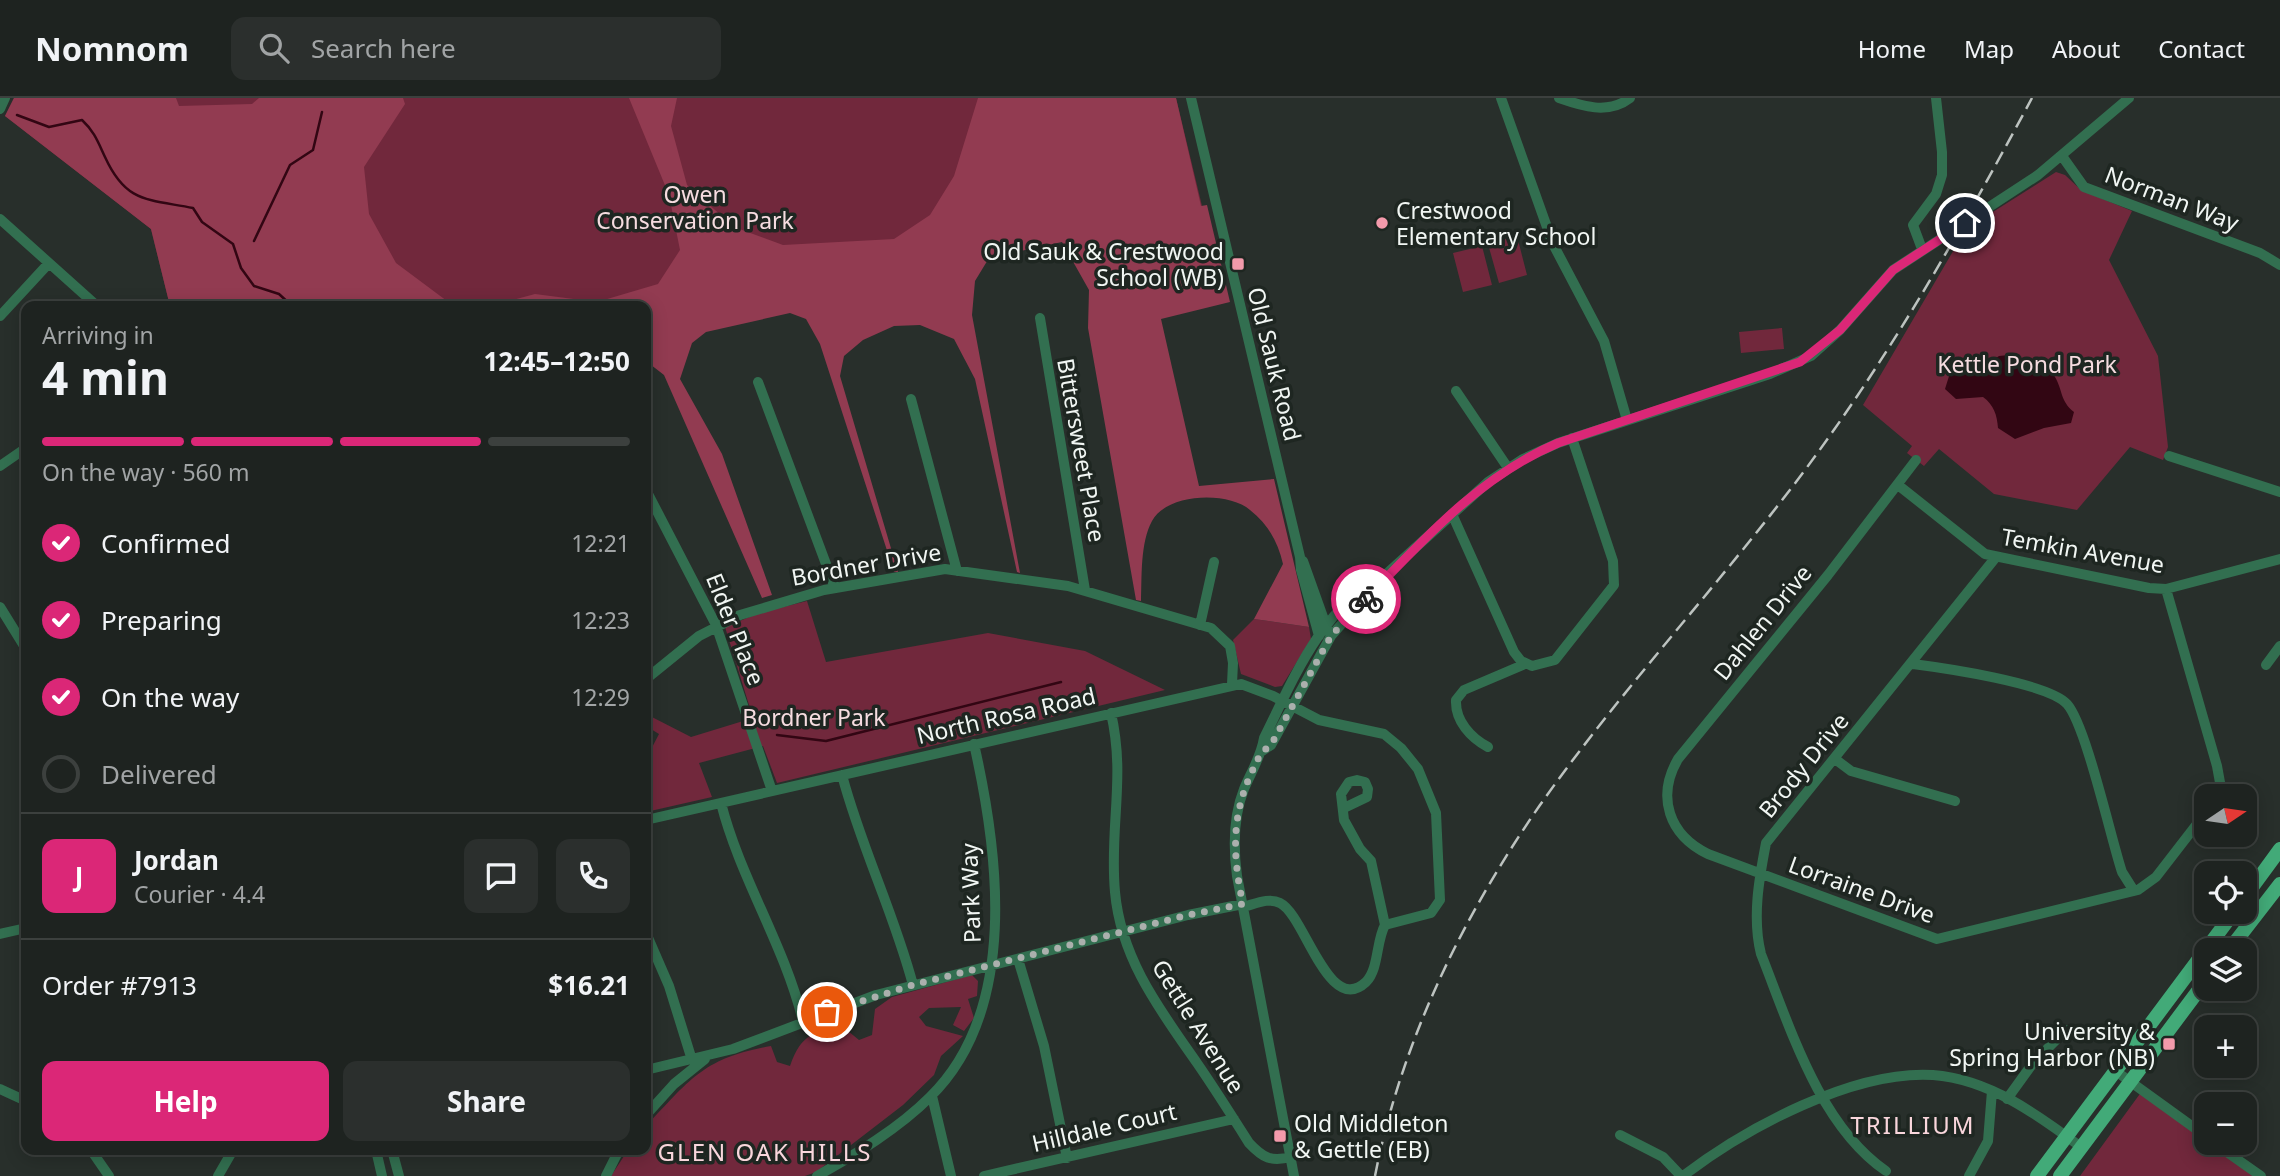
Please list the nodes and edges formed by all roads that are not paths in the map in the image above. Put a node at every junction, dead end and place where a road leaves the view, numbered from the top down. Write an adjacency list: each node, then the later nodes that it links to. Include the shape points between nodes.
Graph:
1 (5, 98): 8 (street)
2 (1191, 98): 31 (street, Old Sauk Road)
3 (1501, 98): 20 (street, via 1553,244 1604,341)
4 (1559, 98): 5 (street, via 1601,108)
5 (1630, 98)
6 (1936, 98): 11 (street, via 1942,167 1936,194 1913,225)
7 (2129, 98): 9 (street)
8 (0, 109)
9 (2062, 156): 11 (street); 13 (street, Norman Way, via 2084,187 2260,253)
10 (0, 219): 12 (street)
11 (1927, 246): 20 (street, via 1883,280 1811,356 1770,374)
12 (49, 263): 14 (street); 15 (street)
13 (2280, 265)
14 (91, 301)
15 (0, 316)
16 (1040, 318): 39 (street, Bittersweet Place)
17 (758, 383): 37 (street)
18 (1456, 391): 26 (street)
19 (912, 399): 35 (street)
20 (1627, 420): 21 (street)
21 (1572, 438): 26 (street); 48 (street, via 1616,578 1555,660 1541,667)
22 (21, 452): 25 (street)
23 (2169, 456): 28 (street)
24 (1916, 460): 27 (street, Dahlen Drive)
25 (0, 466)
26 (1508, 468): 30 (street)
27 (1898, 485): 32 (street, Temkin Avenue, via 1980,551); 65 (street, Dahlen Drive, via 1678,759 1666,793)
28 (2280, 492)
29 (651, 500): 43 (street, Elder Place)
30 (1452, 514): 36 (street); 48 (street, via 1514,652)
31 (1300, 557): 40 (street, Old Sauk Road); 45 (street, Old Sauk Road)
32 (1996, 557): 38 (street, Temkin Avenue); 49 (street, Brody Drive)
33 (2280, 559): 38 (street, Temkin Avenue)
34 (1214, 562): 44 (street)
35 (957, 571): 37 (street, Bordner Drive, via 945,569); 39 (street, Bordner Drive)
36 (1383, 577): 42 (street); 45 (street)
37 (835, 588): 43 (street, Bordner Drive, via 794,596)
38 (2166, 589): 59 (street)
39 (1084, 590): 44 (street, Bordner Drive)
40 (1319, 600): 42 (street); 45 (street, Old Sauk Road)
41 (0, 607): 46 (street)
42 (1342, 608): 45 (street)
43 (716, 625): 51 (street, Bordner Drive); 60 (street, Elder Place)
44 (1200, 625): 52 (street, Bordner Drive, via 1227,640)
45 (1325, 633): 53 (street)
46 (21, 641)
47 (2280, 646): 50 (street)
48 (1525, 664): 56 (street, via 1464,690 1456,700 1466,730)
49 (1913, 664): 57 (street, Brody Drive); 72 (street, via 2046,691 2068,705 2080,730 2122,872)
50 (2266, 665)
51 (651, 675)
52 (1232, 684): 53 (street, North Rosa Road, via 1253,687); 54 (street, North Rosa Road)
53 (1287, 703): 73 (street, via 1271,745 1262,751 1240,802 1234,860); 75 (street, North Rosa Road, via 1319,720 1384,734 1408,755 1433,799 1439,905 1431,913)
54 (1111, 713): 55 (street, North Rosa Road); 77 (street, Gettle Avenue, via 1119,759 1115,891)
55 (974, 744): 58 (street, North Rosa Road); 82 (street, Park Way, via 993,870)
56 (1488, 747)
57 (1835, 759): 61 (street, via 1851,771); 69 (street, Brody Drive, via 1766,843)
58 (842, 775): 60 (street, North Rosa Road); 83 (street, via 900,934)
59 (2220, 784)
60 (772, 792): 62 (street, North Rosa Road)
61 (1955, 801)
62 (721, 803): 64 (street, North Rosa Road); 85 (street, via 741,862 783,954)
63 (1344, 808): 75 (street, via 1345,820 1371,861)
64 (651, 819)
65 (1672, 820): 69 (street, Lorraine Drive, via 1699,850)
66 (2194, 828): 72 (street, via 2157,877)
67 (2280, 849): 70 (main road)
68 (2280, 860): 71 (main road, via 2268,881)
69 (1760, 874): 72 (street, Lorraine Drive, via 1937,939); 95 (street, Brody Drive, via 1757,935 1761,954)
70 (2257, 881)
71 (2276, 889): 79 (main road)
72 (2134, 891)
73 (1243, 906): 75 (street, via 1272,900 1286,906 1330,978 1347,989 1368,979); 77 (street); 110 (street)
74 (2225, 924): 90 (main road)
75 (1385, 925)
76 (21, 929): 78 (street)
77 (1123, 932): 81 (street); 99 (street, Gettle Avenue, via 1149,995)
78 (0, 934)
79 (2238, 938)
80 (651, 945): 88 (street)
81 (1018, 958): 82 (street); 111 (street, via 1044,1046)
82 (993, 965): 83 (street); 94 (street, Park Way, via 976,1029)
83 (913, 985): 85 (street)
84 (2194, 997): 91 (main road)
85 (803, 1021): 87 (street)
86 (2066, 1030): 97 (street, via 2033,1063)
87 (711, 1055): 88 (street); 98 (street, via 680,1078)
88 (692, 1060): 89 (street)
89 (651, 1069)
90 (2117, 1072): 91 (street); 102 (main road)
91 (2131, 1082): 100 (street); 103 (main road)
92 (0, 1089): 96 (street)
93 (1992, 1091): 95 (street, via 1952,1078 1914,1075); 97 (street); 124 (street, via 1988,1141)
94 (932, 1096): 113 (street, Park Way); 120 (street)
95 (1824, 1098): 112 (street, Brody Drive, via 1857,1149); 123 (street, via 1730,1144)
96 (21, 1099)
97 (2007, 1099): 102 (street)
98 (651, 1110)
99 (1234, 1119): 110 (street, Gettle Avenue, via 1265,1158); 111 (street, Hilldale Court)
100 (2194, 1128)
101 (1620, 1135): 123 (street, via 1663,1157)
102 (2067, 1136): 103 (street); 125 (main road)
103 (2081, 1147): 126 (main road)
104 (94, 1155): 114 (street)
105 (230, 1155): 115 (street)
106 (377, 1155): 116 (street)
107 (393, 1155): 117 (street)
108 (616, 1155): 118 (street)
109 (2231, 1155): 127 (street)
110 (1291, 1157): 122 (street)
111 (1067, 1158): 121 (street, Hilldale Court)
112 (1886, 1171)
113 (830, 1173): 119 (street, Park Way)
114 (109, 1176)
115 (218, 1176)
116 (382, 1176)
117 (399, 1176)
118 (606, 1176)
119 (817, 1176)
120 (951, 1176)
121 (984, 1176)
122 (1294, 1176)
123 (1682, 1176)
124 (1969, 1176)
125 (2038, 1176)
126 (2060, 1176)
127 (2261, 1176)

